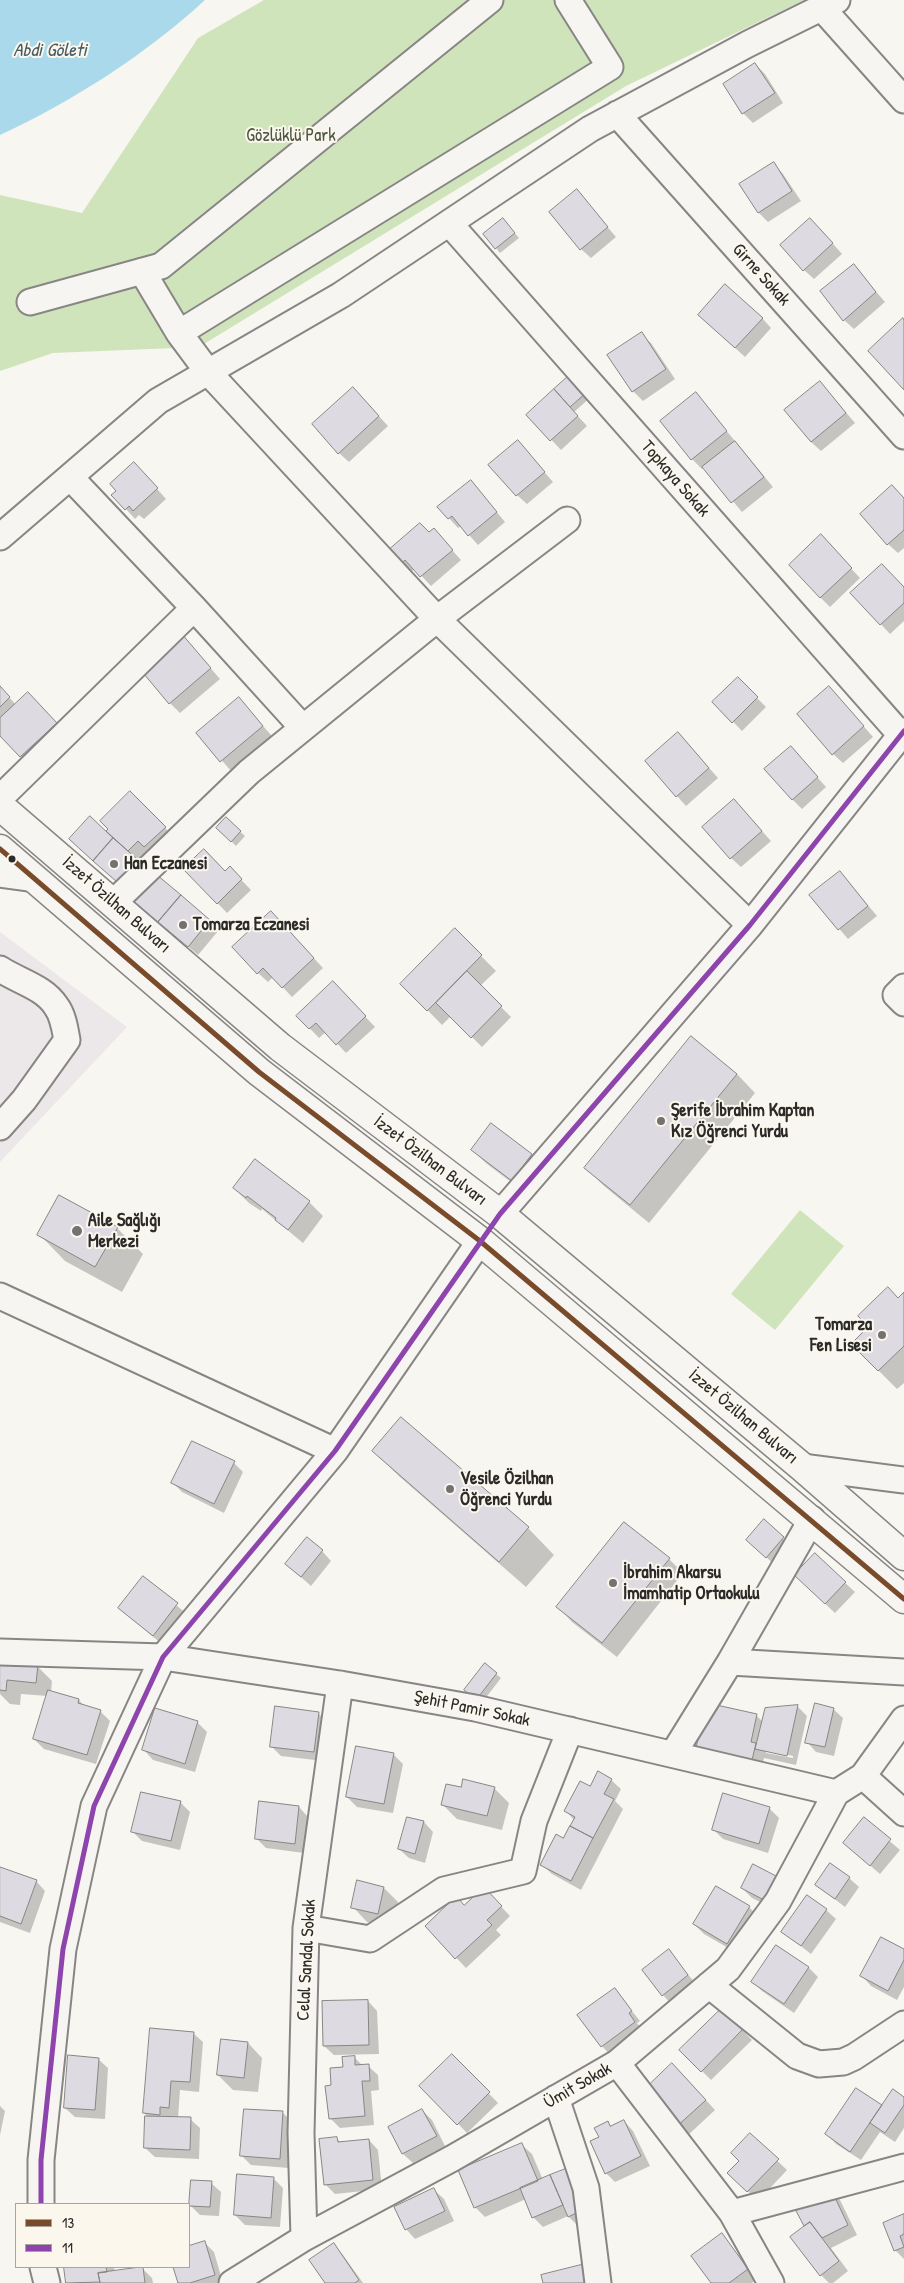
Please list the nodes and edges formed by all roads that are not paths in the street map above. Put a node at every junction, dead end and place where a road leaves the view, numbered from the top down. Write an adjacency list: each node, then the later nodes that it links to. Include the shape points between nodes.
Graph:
1 (490, 0): 7 (street, via 161,266)
2 (568, 0): 9 (street, via 610,67)
3 (829, 4): 4 (street); 5 (street)
4 (904, 100)
5 (617, 114): 6 (street); 11 (street, Girne Sokak)
6 (449, 223): 10 (street, via 341,295); 18 (street, Topkaya Sokak)
7 (142, 271): 8 (street); 9 (street)
8 (30, 302)
9 (179, 333): 10 (street)
10 (208, 372): 12 (street, via 158,401); 16 (street)
11 (904, 436)
12 (70, 477): 14 (street); 15 (street)
13 (567, 520): 16 (street)
14 (0, 537)
15 (194, 608): 17 (street); 19 (street)
16 (437, 619): 17 (street); 25 (street)
17 (303, 728): 24 (street, via 249,772)
18 (902, 732): 25 (street)
19 (0, 798)
20 (0, 806): 24 (main road, İzzet Özilhan Bulvarı)
21 (0, 849): 23 (main road, İzzet Özilhan Bulvarı)
22 (0, 874): 23 (street)
23 (35, 879): 31 (main road, İzzet Özilhan Bulvarı, via 259,1072)
24 (113, 902): 30 (main road, İzzet Özilhan Bulvarı, via 280,1047)
25 (750, 925): 30 (street)
26 (0, 969): 29 (street, via 50,998 57,1006 67,1040 24,1100)
27 (904, 987): 28 (street, via 896,995)
28 (904, 1003)
29 (0, 1127)
30 (500, 1214): 31 (main road); 34 (main road, İzzet Özilhan Bulvarı)
31 (480, 1240): 33 (street); 36 (main road, İzzet Özilhan Bulvarı)
32 (0, 1296): 33 (street)
33 (335, 1451): 40 (street)
34 (802, 1467): 35 (street); 37 (main road, İzzet Özilhan Bulvarı)
35 (904, 1480)
36 (812, 1519): 38 (main road, İzzet Özilhan Bulvarı); 41 (street)
37 (904, 1556)
38 (904, 1599)
39 (0, 1652): 40 (street, Şehit Pamir Sokak)
40 (163, 1657): 43 (street, Şehit Pamir Sokak); 56 (street, via 94,1806 63,1948 41,2160)
41 (730, 1662): 42 (street); 46 (street)
42 (904, 1672)
43 (340, 1684): 45 (street, Şehit Pamir Sokak, via 475,1708); 50 (street, Celal Sandal Sokak)
44 (904, 1719): 47 (street)
45 (570, 1730): 46 (street, Şehit Pamir Sokak); 50 (street, via 534,1821 524,1871 444,1890 370,1940)
46 (673, 1754): 48 (street, Şehit Pamir Sokak)
47 (863, 1776): 48 (street); 49 (street)
48 (836, 1793): 51 (street, Ümit Sokak, via 778,1901 728,1969)
49 (904, 1813)
50 (306, 1928): 58 (street, Celal Sandal Sokak, via 301,2133)
51 (709, 1985): 52 (street, via 797,2056 819,2064 843,2062 854,2057); 53 (street, Ümit Sokak)
52 (904, 2024)
53 (617, 2063): 54 (street, Ümit Sokak); 57 (street)
54 (556, 2098): 58 (street, Ümit Sokak); 62 (street, via 586,2188)
55 (904, 2167): 57 (street)
56 (41, 2203)
57 (732, 2213): 63 (street)
58 (304, 2238): 60 (street, Ümit Sokak)
59 (44, 2268): 61 (street)
60 (239, 2281)
61 (47, 2283)
62 (598, 2283)
63 (771, 2283)

